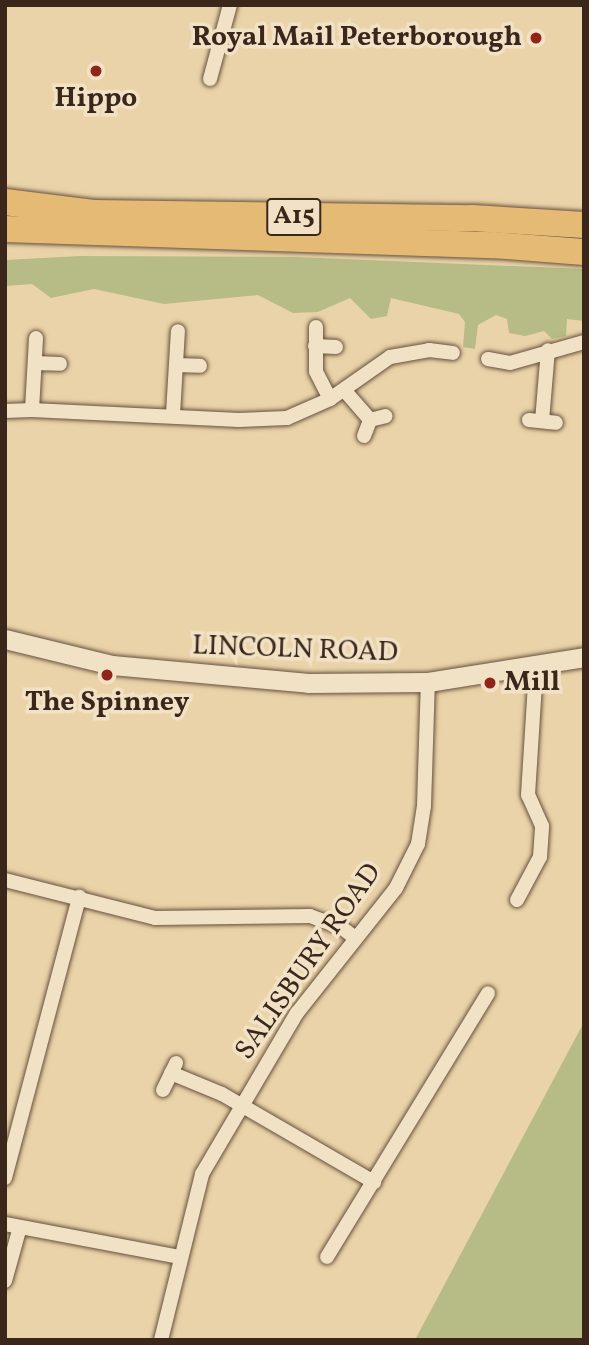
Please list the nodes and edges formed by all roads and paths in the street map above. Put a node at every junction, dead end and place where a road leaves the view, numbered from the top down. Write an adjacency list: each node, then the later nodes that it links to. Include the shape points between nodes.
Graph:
1 (230, 5): 2 (street)
2 (210, 79)
3 (5, 202): 4 (highway, A15, via 93,213 472,218)
4 (584, 225)
5 (5, 229): 6 (highway, A15)
6 (584, 252)
7 (316, 327): 11 (street)
8 (178, 331): 18 (street)
9 (36, 338): 16 (street)
10 (584, 342): 13 (street)
11 (315, 346): 12 (street); 21 (street, via 316,370)
12 (336, 347)
13 (548, 350): 15 (street, via 510,363); 27 (street)
14 (453, 353): 20 (street, via 429,350 390,357)
15 (488, 359)
16 (35, 363): 17 (street); 22 (street)
17 (60, 364)
18 (176, 365): 19 (street); 24 (street)
19 (200, 366)
20 (345, 391): 21 (street); 26 (street)
21 (330, 399): 24 (street, via 287,418)
22 (32, 410): 23 (street); 24 (street)
23 (5, 411)
24 (173, 414)
25 (386, 416): 26 (street)
26 (370, 420): 28 (street)
27 (542, 421)
28 (364, 436)
29 (5, 639): 32 (street, LINCOLN ROAD, via 112,665 198,677 309,683)
30 (584, 657): 31 (street, LINCOLN ROAD)
31 (536, 667): 32 (street, LINCOLN ROAD); 35 (street, via 528,795 542,826 540,858)
32 (428, 682): 36 (street, SALISBURY ROAD, via 424,806 418,844 396,888)
33 (5, 880): 34 (street)
34 (79, 897): 36 (street, via 155,918 310,916 341,927); 40 (street)
35 (517, 900)
36 (355, 938): 39 (street, SALISBURY ROAD, via 297,1013)
37 (488, 993): 41 (street)
38 (163, 1090): 39 (street, via 174,1068)
39 (239, 1106): 41 (street); 44 (street, SALISBURY ROAD, via 202,1174)
40 (5, 1178)
41 (374, 1182): 45 (street)
42 (5, 1224): 43 (street)
43 (20, 1227): 44 (street); 46 (street)
44 (179, 1257): 47 (street, SALISBURY ROAD)
45 (327, 1257)
46 (5, 1281)
47 (161, 1340)

